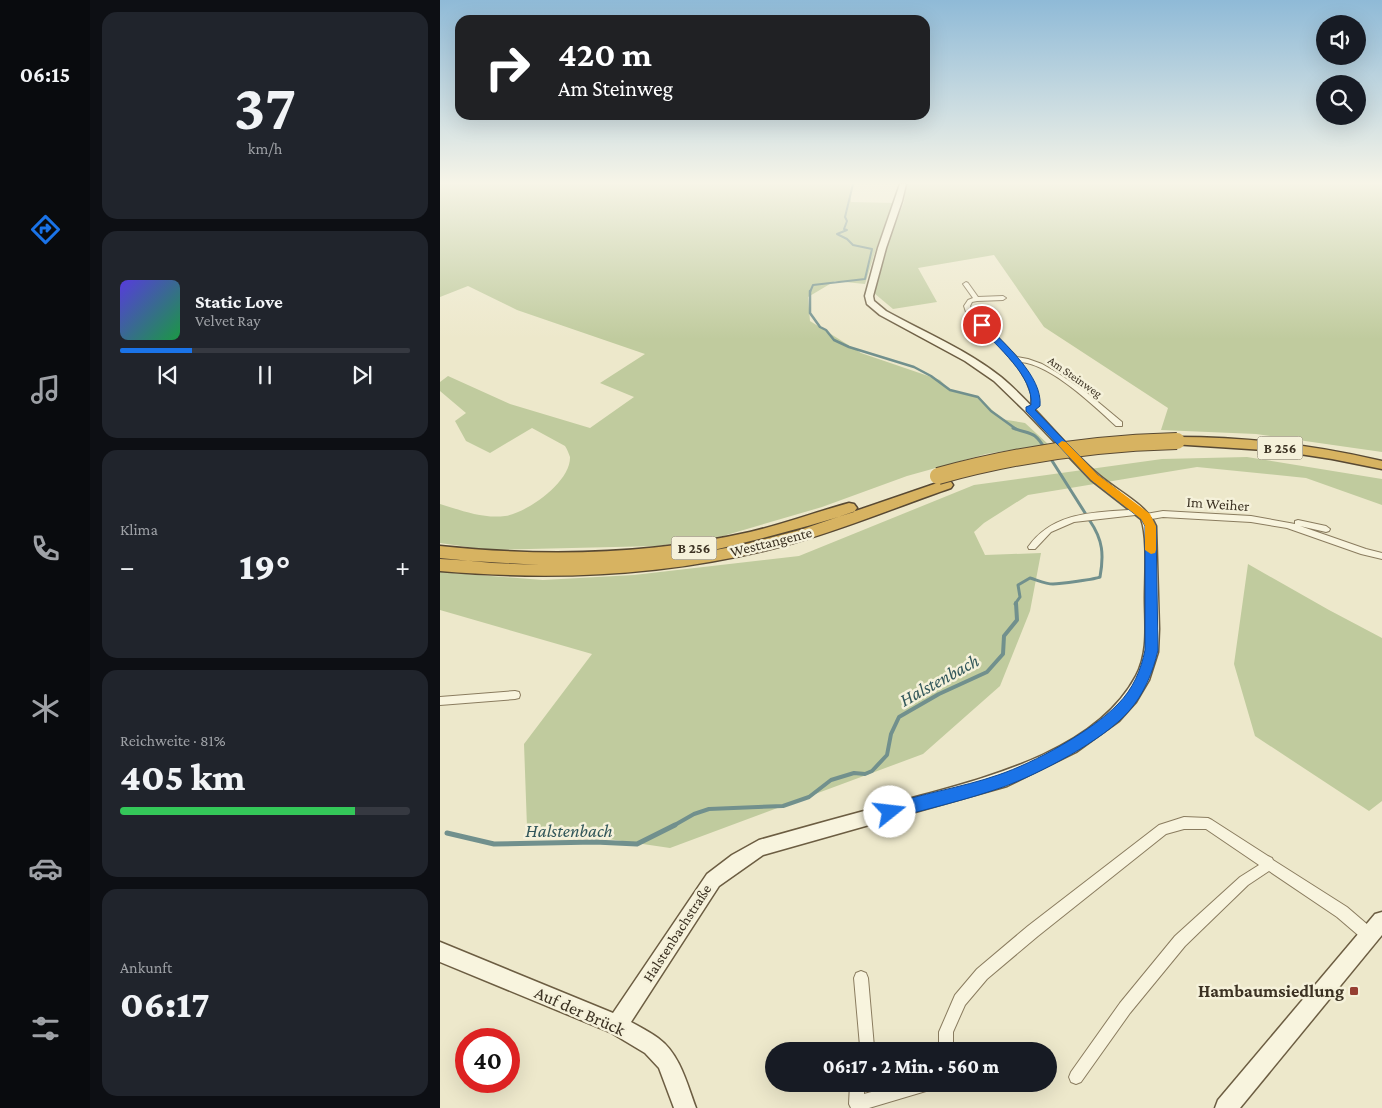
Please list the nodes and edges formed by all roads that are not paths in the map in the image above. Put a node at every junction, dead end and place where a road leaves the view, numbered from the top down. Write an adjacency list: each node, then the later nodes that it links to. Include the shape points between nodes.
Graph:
1 (886, 236): 6 (street, via 870,302 883,313 982,368)
2 (966, 284): 4 (street)
3 (1004, 298): 4 (street)
4 (976, 299): 5 (street, Am Steinweg, via 967,306 970,312)
5 (1013, 359): 6 (street, Am Steinweg, via 1030,381 1036,396 1035,406); 7 (street, Am Steinweg, via 1021,358 1047,368)
6 (1029, 409): 12 (street, via 1095,478)
7 (1119, 424)
8 (1178, 445): 9 (highway, B 256, via 1216,442 1292,449); 10 (highway, B 256, via 1329,463); 11 (highway, B 256, via 1070,456)
9 (1382, 465)
10 (1382, 474)
11 (942, 480): 16 (highway, Westtangente / B 256, via 778,530 661,553 555,560); 18 (highway, Westtangente / B 256, via 824,528 698,560 556,572)
12 (1143, 514): 13 (street, Im Weiher, via 1251,519); 15 (street, Im Weiher, via 1072,519 1048,530); 25 (street, Halstenbachstraße, via 1150,526 1152,650 1137,689 1123,708 1059,754 1001,781 759,848 738,861 713,880)
13 (1288, 525): 14 (street, Im Weiher, via 1295,523); 17 (street, Im Weiher)
14 (1326, 529)
15 (1032, 547)
16 (440, 552)
17 (1382, 556)
18 (440, 565)
19 (514, 695): 20 (street)
20 (440, 701)
21 (1268, 862): 22 (street, via 1342,912); 27 (street, via 1208,824 1184,823 1163,829 982,974 960,1000 946,1032); 28 (street, via 1264,869 1244,881 1180,941 1125,1008)
22 (1376, 929): 32 (street)
23 (440, 952): 25 (street, Auf der Brück)
24 (861, 978): 26 (street)
25 (616, 1025): 31 (street, Auf der Brück, via 652,1046 666,1061)
26 (867, 1042)
27 (946, 1042)
28 (1076, 1077)
29 (857, 1092): 30 (street, via 857,1104)
30 (898, 1092)
31 (685, 1108)
32 (1226, 1108)

